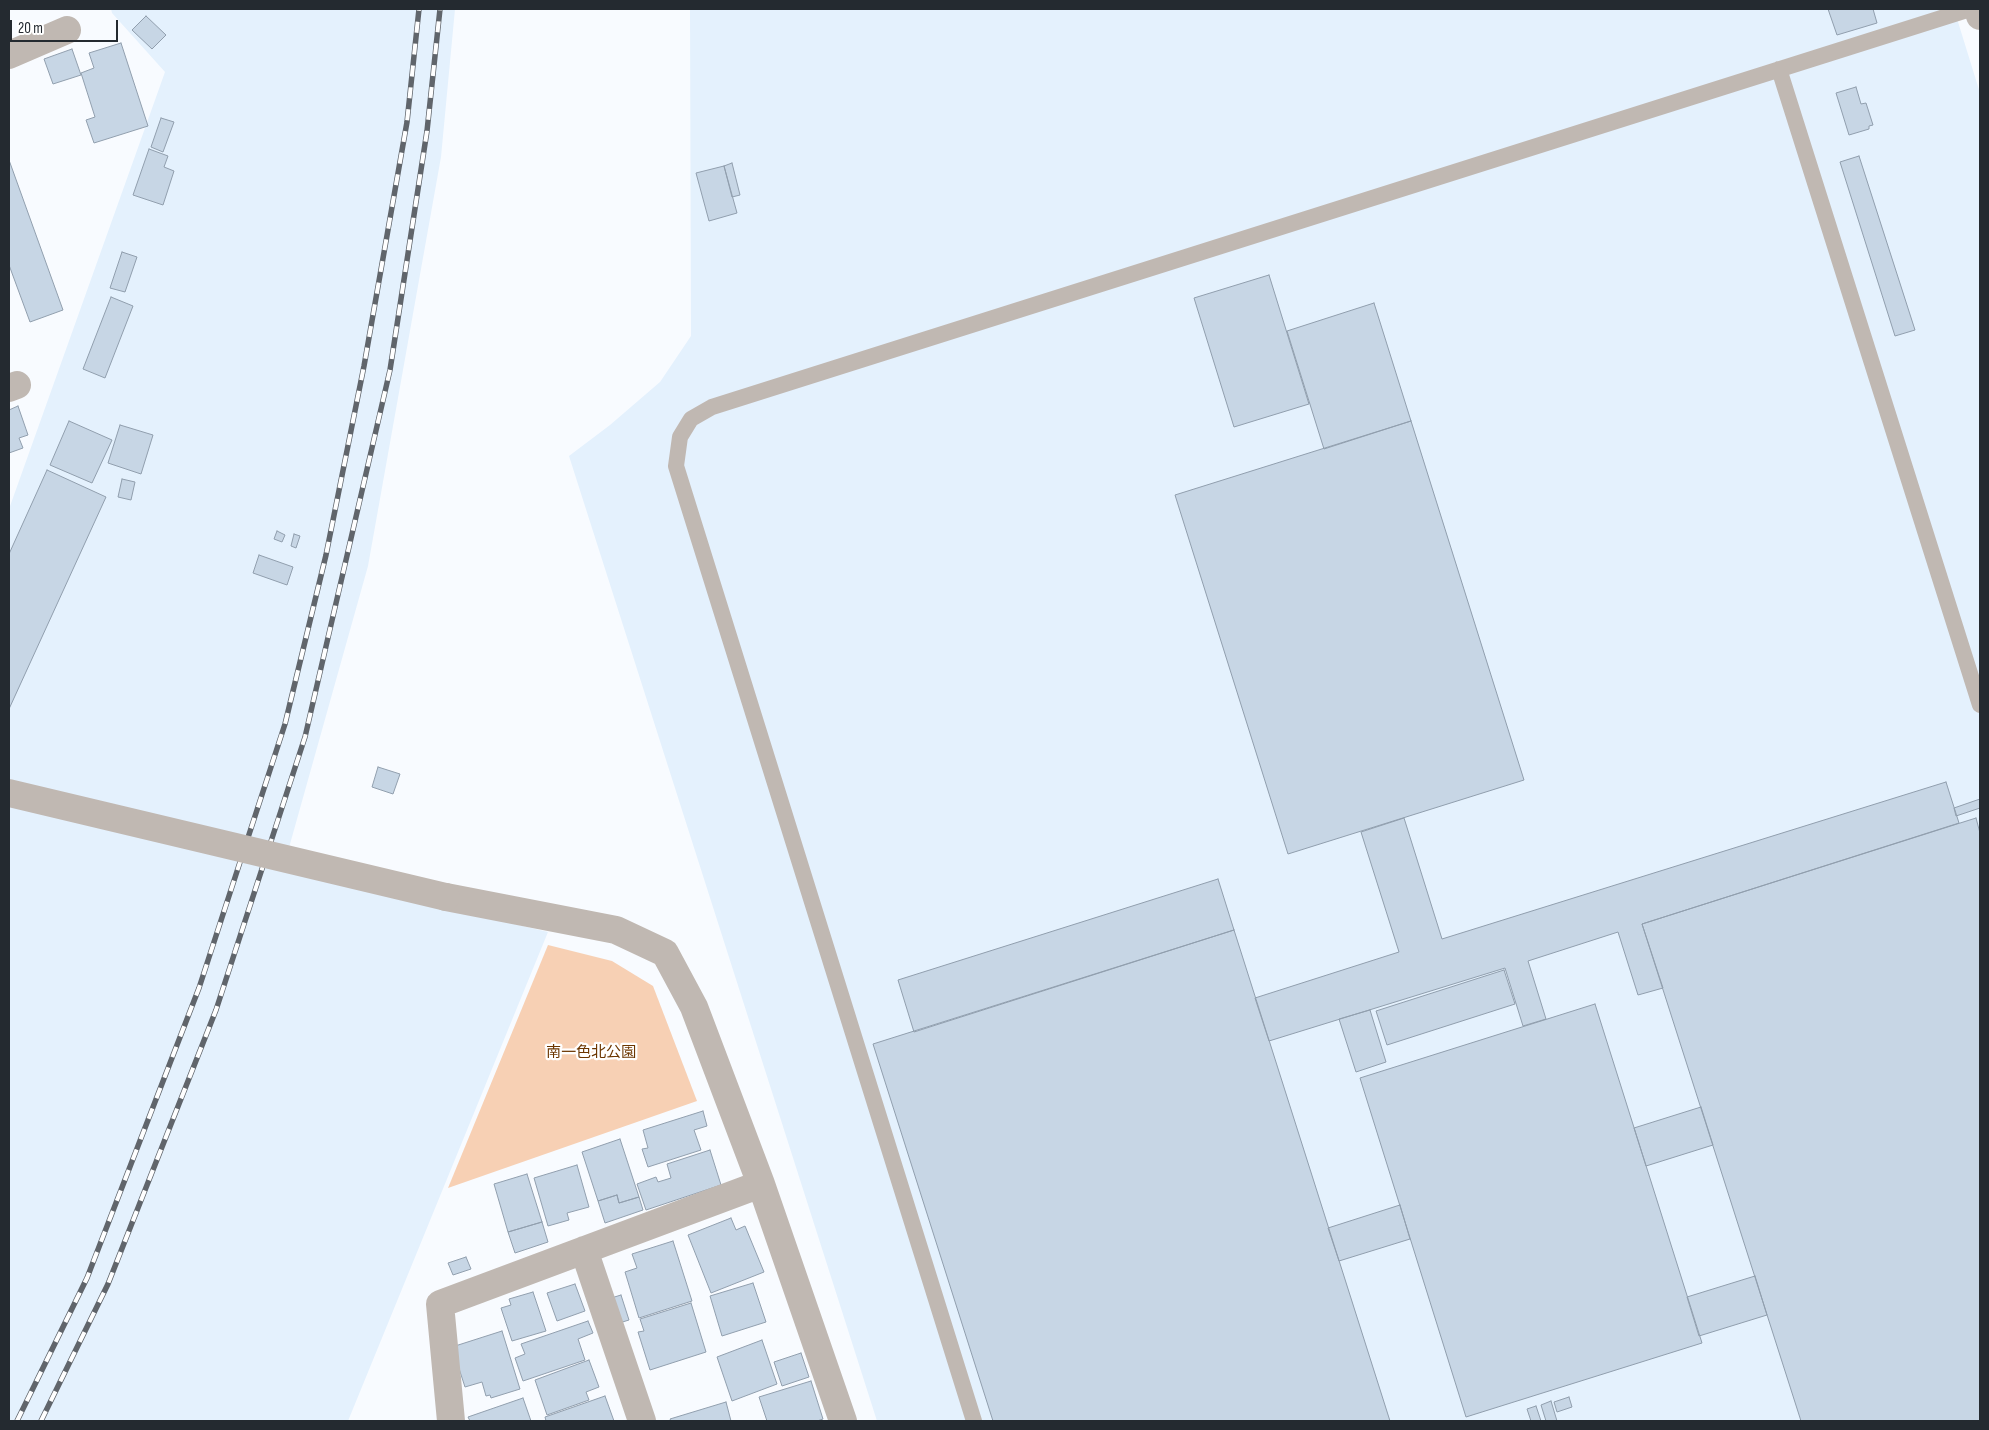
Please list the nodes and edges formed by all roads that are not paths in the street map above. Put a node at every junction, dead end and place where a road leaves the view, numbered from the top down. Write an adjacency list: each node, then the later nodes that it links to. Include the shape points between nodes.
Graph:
1 (1970, 9): 6 (lane)
2 (1978, 9): 3 (street)
3 (1980, 16)
4 (67, 30): 5 (street)
5 (9, 54)
6 (1779, 69): 7 (lane); 14 (lane, via 712,407 691,419 680,437 676,466)
7 (1980, 705)
8 (9, 793): 9 (street, bridge, via 446,897 616,930 665,953 694,1007)
9 (761, 1184): 10 (street); 13 (street)
10 (584, 1250): 11 (street, via 440,1304); 12 (street)
11 (451, 1421)
12 (642, 1421)
13 (843, 1421)
14 (974, 1421)

